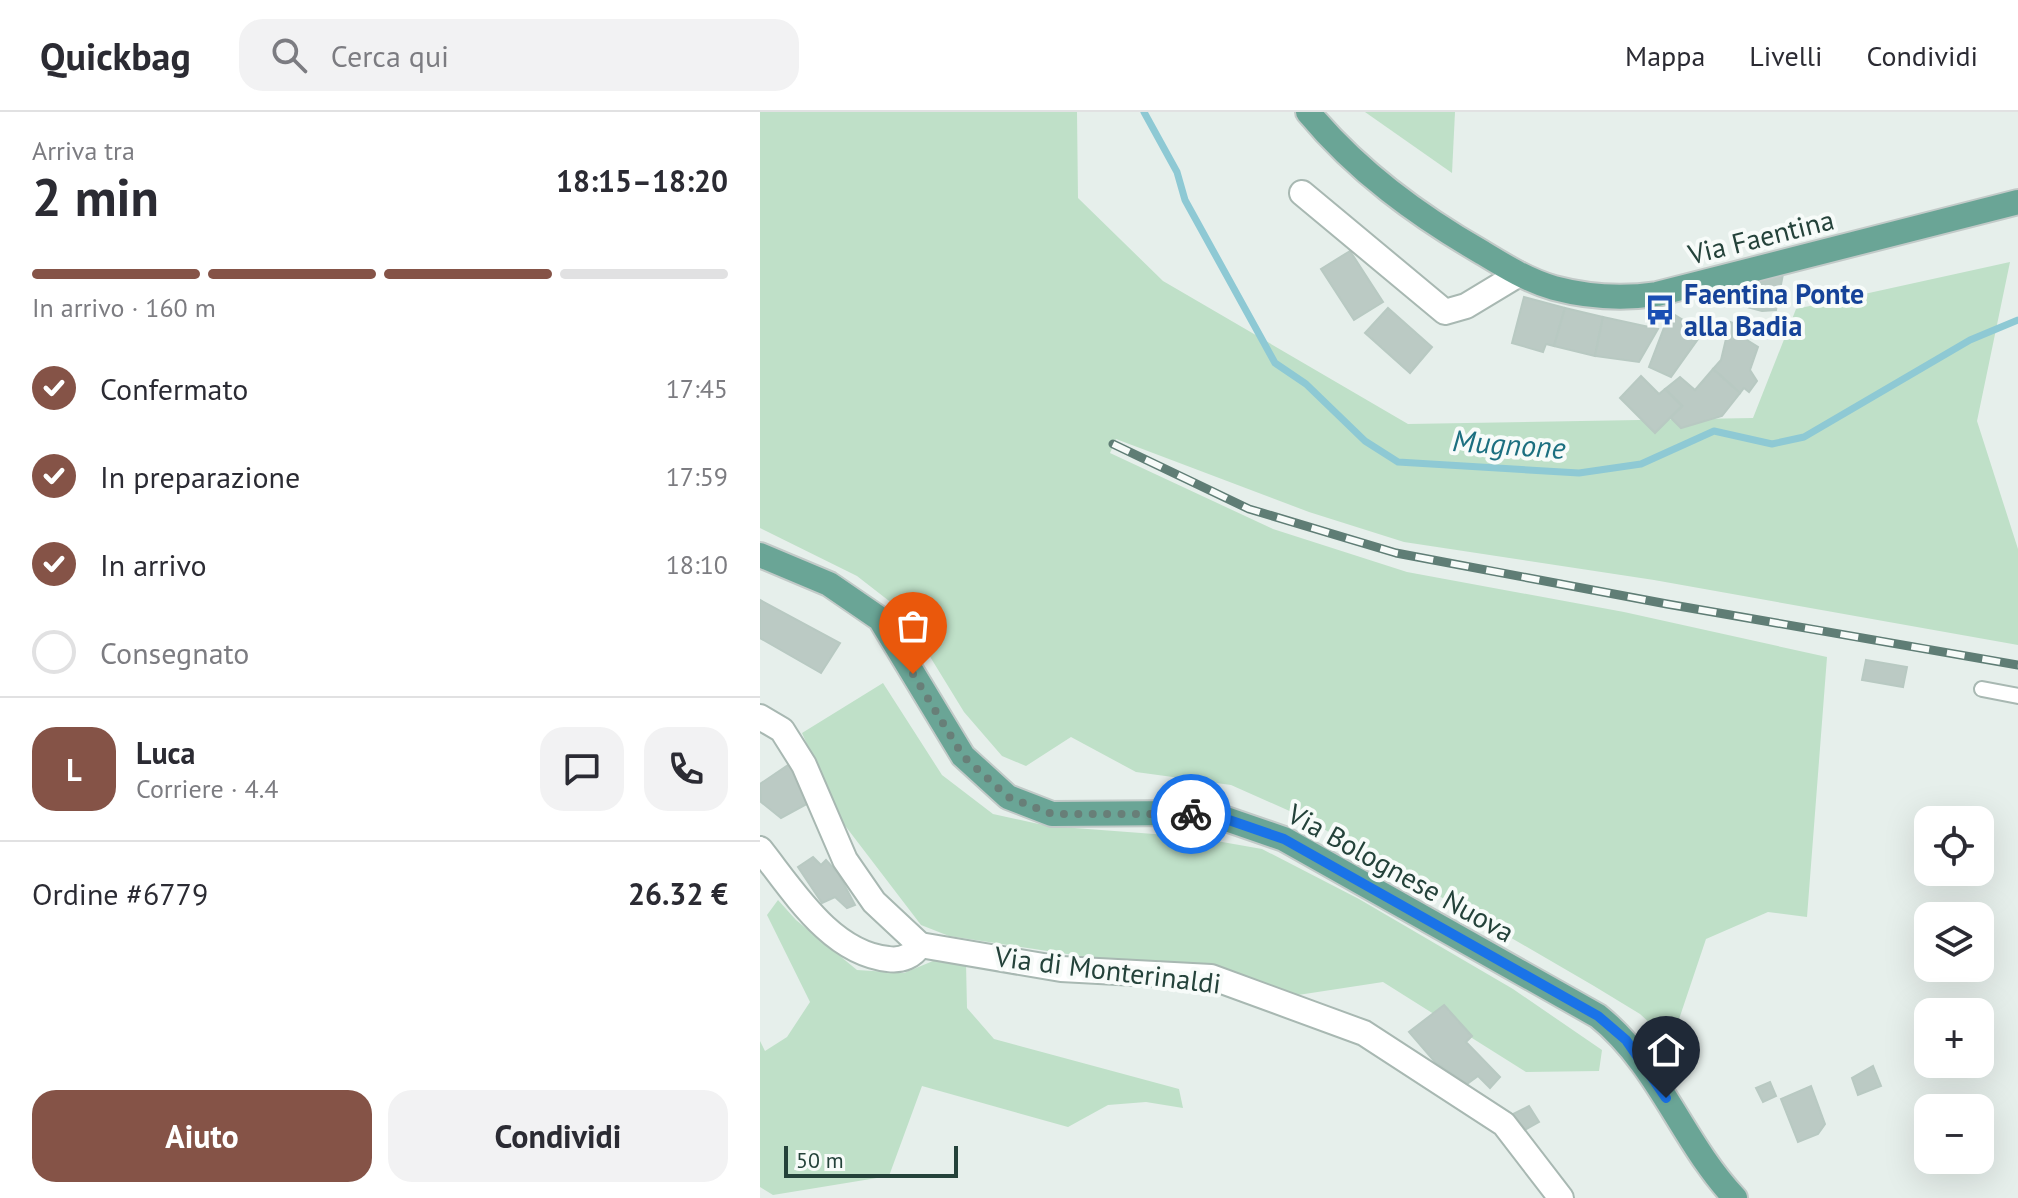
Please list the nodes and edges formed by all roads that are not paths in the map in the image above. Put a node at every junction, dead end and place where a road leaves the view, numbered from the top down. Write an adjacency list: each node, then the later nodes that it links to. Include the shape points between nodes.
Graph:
1 (1308, 112): 4 (main road, Via Faentina, via 1374,181)
2 (1302, 193): 4 (street, via 1445,312 1466,306)
3 (2018, 202): 4 (main road, Via Faentina, via 1639,297 1598,297)
4 (1519, 274)
5 (760, 555): 12 (main road, Via Bolognese Nuova, via 829,584 880,619 963,756 1008,797 1052,814 1180,813 1226,819 1284,839 1598,1016 1635,1052 1707,1166)
6 (1982, 689): 7 (lane)
7 (2018, 696)
8 (760, 717): 10 (street, via 782,730 804,765 845,860 874,902)
9 (760, 849): 10 (street, via 799,899 849,949 897,961)
10 (920, 945): 11 (street, Via di Monterinaldi, via 1061,969 1211,977 1364,1033 1504,1124)
11 (1561, 1198)
12 (1735, 1198)

